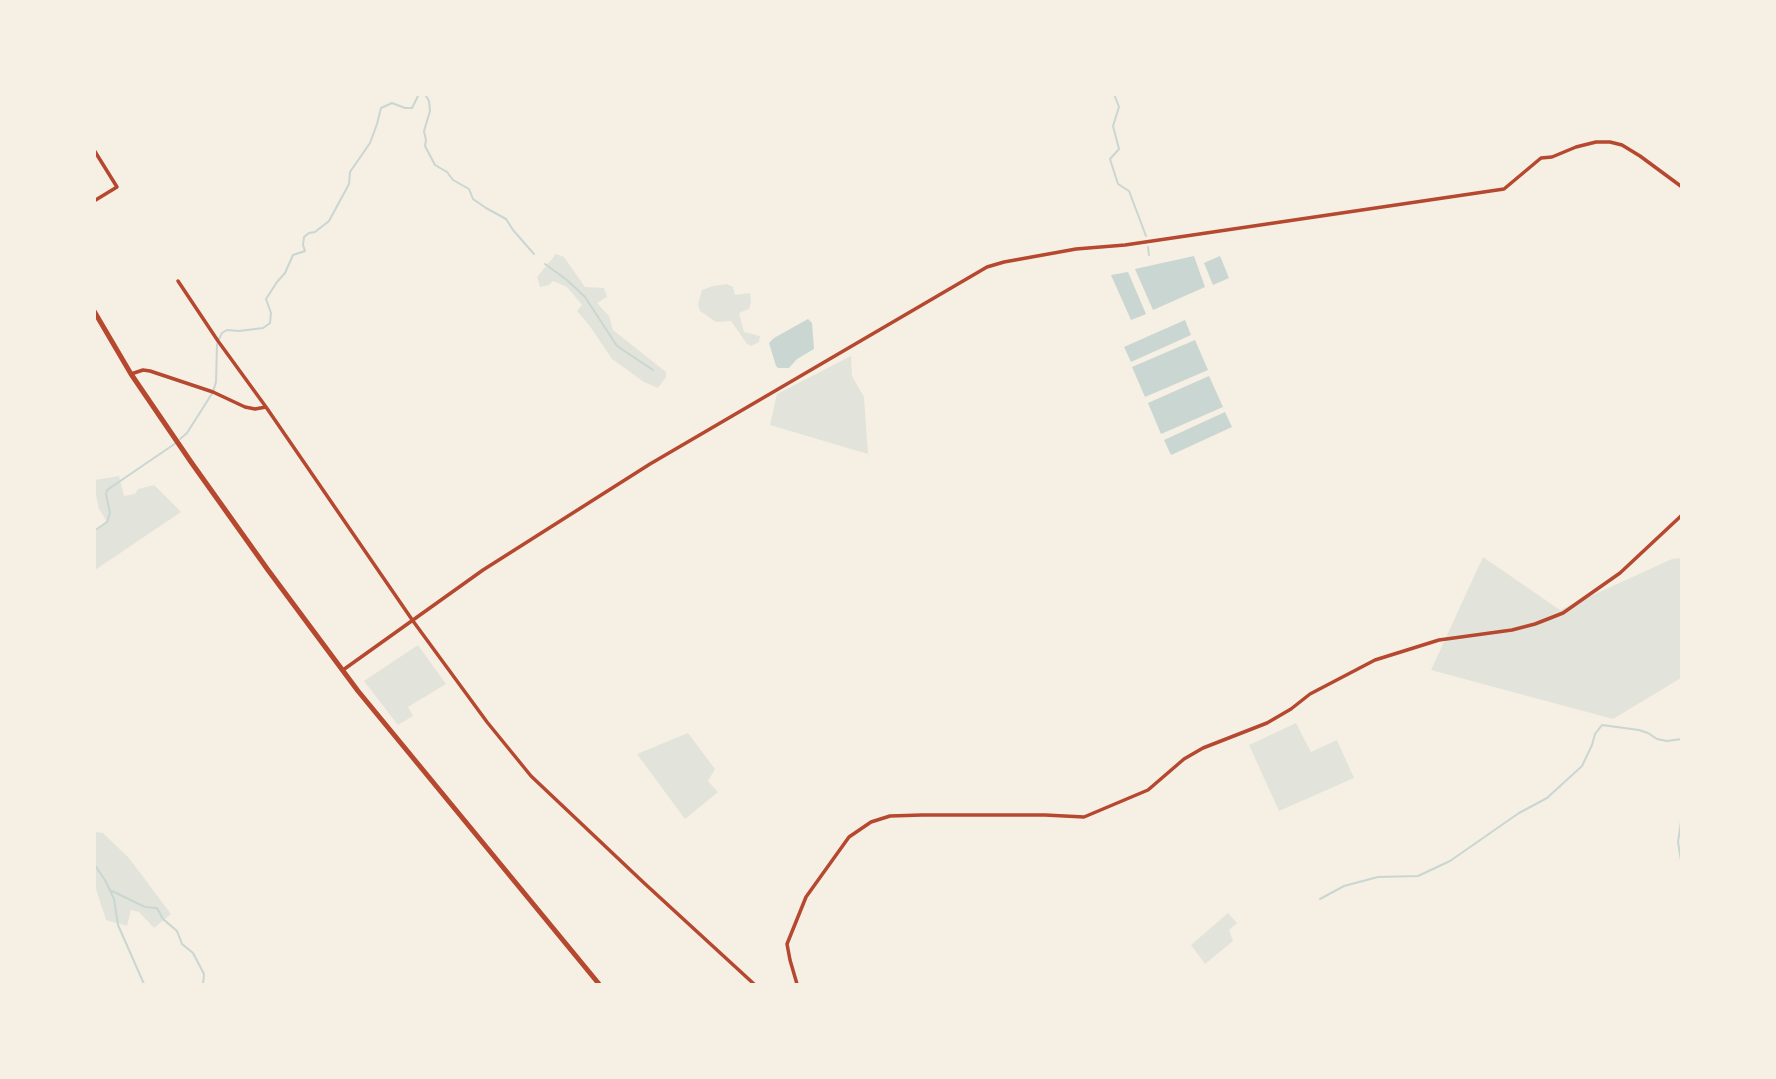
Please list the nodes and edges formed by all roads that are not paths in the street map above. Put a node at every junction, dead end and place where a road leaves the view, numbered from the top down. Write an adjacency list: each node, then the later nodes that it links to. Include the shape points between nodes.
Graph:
1 (94, 150): 3 (street, via 117,187)
2 (1682, 187): 9 (street, via 1622,145 1596,142 1541,158 1504,189 1076,249 987,267 650,464 483,570)
3 (94, 201)
4 (178, 281): 7 (street)
5 (94, 311): 6 (highway)
6 (131, 374): 7 (street, via 150,371 245,407); 10 (highway)
7 (266, 407): 9 (street)
8 (1682, 515): 13 (street, via 1620,573 1563,613 1512,630 1439,639 1375,660 1267,723 1203,748 1148,790 1084,817 922,815 871,822 849,837 806,897 787,944)
9 (413, 621): 10 (street); 12 (street, via 531,776)
10 (343, 670): 11 (highway)
11 (599, 985)
12 (754, 985)
13 (797, 985)

